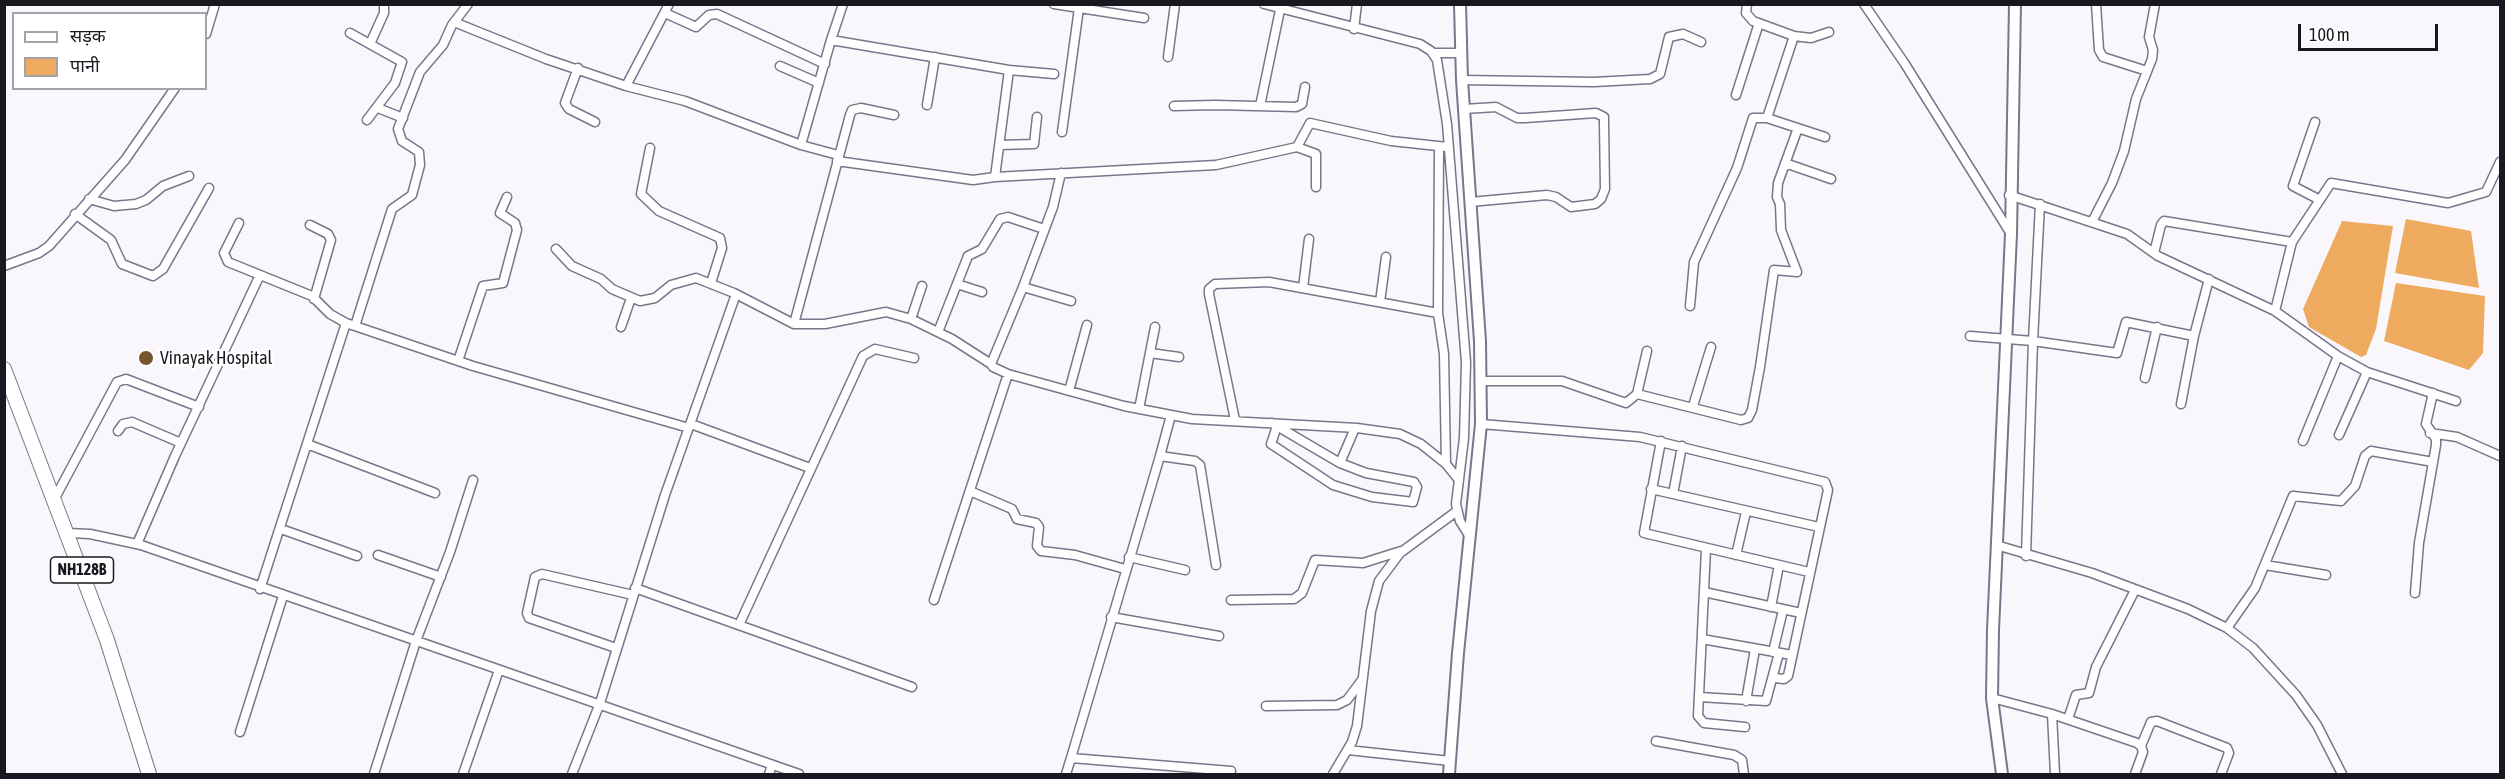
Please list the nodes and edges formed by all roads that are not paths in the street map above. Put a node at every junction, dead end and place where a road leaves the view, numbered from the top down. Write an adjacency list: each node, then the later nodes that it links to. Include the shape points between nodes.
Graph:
1 (216, 4): 22 (street)
2 (384, 4): 28 (street)
3 (468, 4): 19 (street)
4 (843, 4): 26 (street)
5 (1054, 4): 15 (street)
6 (1175, 4): 32 (street)
7 (1264, 4): 17 (street)
8 (1356, 4): 21 (street)
9 (1460, 4): 30 (street)
10 (1747, 4): 20 (street, via 1749,17)
11 (1864, 4): 85 (street)
12 (2015, 4): 74 (street)
13 (2096, 4): 37 (street, via 2099,50 2103,57)
14 (2155, 4): 37 (street, via 2149,37 2153,53)
15 (1078, 8): 18 (street); 58 (street)
16 (667, 9): 33 (street, via 696,27 709,15 717,14); 41 (street)
17 (1280, 10): 21 (street); 47 (street)
18 (1144, 18)
19 (454, 22): 35 (street); 52 (street, via 443,45 420,72)
20 (1759, 23): 25 (street); 44 (street)
21 (1354, 29): 29 (street, via 1420,44)
22 (207, 31)
23 (1829, 32): 25 (street, via 1811,38)
24 (350, 33): 28 (street)
25 (1794, 36): 53 (street)
26 (831, 40): 31 (street); 33 (street)
27 (1701, 42): 39 (street, via 1683,34 1670,37 1660,74 1650,79)
28 (370, 44): 48 (street, via 402,62 395,82)
29 (1433, 53): 30 (street); 63 (street, via 1442,81)
30 (1461, 53): 39 (street)
31 (935, 57): 36 (street); 45 (street)
32 (1168, 57)
33 (825, 64): 40 (street)
34 (780, 66): 40 (street)
35 (578, 68): 41 (street); 55 (street, via 565,103)
36 (1009, 70): 38 (street); 61 (street)
37 (2147, 71): 81 (street, via 2120,162)
38 (1054, 74)
39 (1462, 80): 49 (street)
40 (819, 83): 60 (street)
41 (626, 86): 60 (street, via 685,101)
42 (1305, 87): 47 (street, via 1300,106)
43 (174, 90): 76 (street, via 125,160)
44 (1736, 95)
45 (927, 105)
46 (1174, 106): 47 (street)
47 (1260, 106)
48 (378, 108): 52 (street); 54 (street)
49 (1464, 109): 78 (street); 78 (street, via 1496,108 1525,118 1596,113 1604,117 1605,189 1595,204 1571,207 1556,196 1547,195)
50 (894, 115): 65 (street, via 861,108 852,110)
51 (1037, 117): 61 (street, via 1034,144)
52 (402, 118): 109 (street, via 399,138 417,149 420,165 412,195 392,209)
53 (1767, 118): 57 (street); 105 (street, via 1753,118 1737,168 1694,262)
54 (367, 120)
55 (595, 122)
56 (2315, 122): 77 (street, via 2293,186)
57 (1798, 128): 59 (street); 67 (street)
58 (1062, 132)
59 (1825, 137)
60 (801, 145): 65 (street)
61 (999, 145): 70 (street)
62 (1297, 147): 63 (street, via 1310,123 1391,141); 68 (street, via 1216,165); 72 (street, via 1316,154)
63 (1443, 147): 107 (street); 162 (street, via 1466,362)
64 (650, 148): 94 (street, via 641,194 659,211 720,238 722,248)
65 (837, 158): 70 (street, via 963,179); 110 (street)
66 (2500, 162): 77 (street, via 2486,192 2448,203 2331,183)
67 (1785, 163): 71 (street); 138 (street, via 1777,197 1781,230 1797,272 1774,270 1752,410 1748,418 1741,420)
68 (1061, 173): 70 (street); 84 (street)
69 (189, 176): 76 (street, via 163,186 136,204 114,206)
70 (995, 177)
71 (1831, 179)
72 (1316, 187)
73 (208, 188): 80 (street, via 163,269 153,276 122,264 111,240)
74 (2009, 195): 79 (street); 85 (street)
75 (507, 197): 126 (street, via 501,215 516,223 517,230 503,283 483,286)
76 (89, 199): 80 (street)
77 (2320, 200): 87 (street)
78 (1470, 202): 132 (street)
79 (2040, 204): 81 (street); 119 (street)
80 (75, 214): 91 (street, via 49,246)
81 (2092, 222): 89 (street, via 2127,234)
82 (239, 223): 92 (street, via 224,256 228,262)
83 (310, 225): 102 (street, via 328,234 331,240)
84 (1044, 229): 95 (street, via 1000,219 980,251 968,256); 97 (street)
85 (2011, 234): 118 (street)
86 (1309, 239): 98 (street)
87 (2292, 242): 89 (street, via 2164,221); 106 (street)
88 (556, 249): 101 (street, via 572,266)
89 (2154, 253): 93 (street)
90 (1386, 257): 104 (street)
91 (4, 266)
92 (259, 277): 102 (street); 139 (street)
93 (2209, 279): 106 (street); 117 (street)
94 (711, 283): 100 (street); 101 (street, via 688,279 671,285 651,300 640,302)
95 (957, 284): 99 (street); 115 (street)
96 (922, 286): 108 (street)
97 (1023, 287): 103 (street); 127 (street)
98 (1303, 288): 104 (street); 142 (street, via 1258,281 1215,284 1209,289)
99 (982, 292)
100 (736, 294): 110 (street); 145 (street)
101 (631, 298): 112 (street)
102 (314, 299): 109 (street, via 330,314)
103 (1071, 301)
104 (1380, 302): 107 (street)
105 (1690, 306)
106 (2275, 311): 123 (street)
107 (1438, 313): 159 (street, via 1444,354)
108 (911, 319): 110 (street, via 875,312 825,324); 115 (street)
109 (351, 324): 126 (street); 153 (street)
110 (794, 324)
111 (1088, 325): 133 (street)
112 (621, 327)
113 (1155, 327): 122 (street)
114 (2157, 327): 117 (street); 119 (street, via 2126,322 2117,353); 131 (street)
115 (938, 332): 127 (street)
116 (1970, 336): 118 (street)
117 (2194, 336): 137 (street)
118 (2004, 339): 119 (street); 175 (street)
119 (2033, 341): 181 (street)
120 (1711, 346): 138 (street)
121 (1647, 351): 135 (street)
122 (1150, 353): 125 (street); 140 (street)
123 (2338, 356): 129 (street); 151 (street)
124 (914, 357): 160 (street, via 875,349 866,352)
125 (1179, 357)
126 (458, 361): 145 (street)
127 (991, 364): 130 (street)
128 (4, 369): 167 (highway, NH128B)
129 (2367, 372): 134 (street); 149 (street)
130 (1008, 374): 133 (street); 164 (street)
131 (2145, 378)
132 (1482, 381): 135 (street, via 1562,381 1626,403); 144 (street)
133 (1069, 391): 140 (street)
134 (2433, 393): 136 (street); 148 (street, via 2426,420)
135 (1637, 394): 138 (street)
136 (2456, 401)
137 (2181, 404)
138 (1693, 406)
139 (199, 407): 152 (street); 167 (street, via 121,379)
140 (1139, 409): 141 (street)
141 (1171, 415): 142 (street); 155 (street)
142 (1235, 420): 143 (street)
143 (1274, 424): 146 (street); 158 (street); 158 (street, via 1270,444 1333,485 1372,497 1413,502 1417,487 1414,482)
144 (1481, 424): 150 (street); 173 (street)
145 (690, 426): 160 (street); 193 (street)
146 (1355, 428): 158 (street); 159 (street, via 1411,438)
147 (118, 431): 152 (street, via 123,424 132,422)
148 (2430, 433): 156 (street, via 2457,437); 157 (street, via 2436,439)
149 (2339, 435)
150 (1661, 441): 154 (street); 163 (street)
151 (2302, 441)
152 (181, 443): 174 (street)
153 (307, 444): 165 (street); 171 (street)
154 (1682, 446): 166 (street); 170 (street, via 1825,482 1827,490)
155 (1160, 456): 182 (street); 183 (street, via 1200,465)
156 (2500, 456)
157 (2433, 462): 185 (street, via 2371,451 2365,456 2355,486 2341,501 2293,496); 195 (street)
158 (1340, 464)
159 (1446, 464): 162 (street)
160 (810, 468): 203 (street)
161 (472, 480): 190 (street)
162 (1459, 480): 168 (street)
163 (1651, 489): 166 (street); 176 (street, via 1644,533)
164 (970, 491): 186 (street, via 1012,509 1017,519 1036,523 1037,546 1041,551 1075,555); 197 (street)
165 (435, 493)
166 (1673, 494): 169 (street)
167 (55, 498): 172 (highway, NH128B)
168 (1457, 511): 173 (street); 177 (street)
169 (1746, 512): 170 (street); 179 (street)
170 (1819, 527): 188 (street)
171 (281, 529): 180 (street); 191 (street)
172 (68, 533): 174 (street); 233 (highway, NH128B, via 123,686)
173 (1470, 537): 229 (street)
174 (137, 544): 191 (street)
175 (1996, 545): 181 (street); 217 (street)
176 (1706, 549): 179 (street); 194 (street)
177 (1405, 550): 198 (street, via 1363,563 1315,560 1302,594 1294,599); 213 (street, via 1379,581 1371,611)
178 (378, 555): 190 (street)
179 (1736, 555): 184 (street)
180 (357, 556)
181 (2026, 556): 192 (street, via 2092,573)
182 (1129, 557): 186 (street); 187 (street)
183 (1216, 565)
184 (1779, 565): 188 (street); 199 (street)
185 (2265, 565): 189 (street); 204 (street, via 2255,588)
186 (1125, 569): 202 (street)
187 (1185, 570)
188 (1809, 572): 201 (street)
189 (2326, 575)
190 (441, 577): 207 (street)
191 (260, 589): 196 (street)
192 (2135, 590): 204 (street); 222 (street, via 2096,667 2089,693 2076,695)
193 (634, 591): 203 (street); 208 (street); 208 (street, via 543,574 535,577 529,618)
194 (1704, 592): 199 (street); 206 (street)
195 (2415, 593)
196 (283, 596): 207 (street); 224 (street)
197 (934, 600)
198 (1231, 600)
199 (1771, 607): 200 (street)
200 (1783, 609): 201 (street); 210 (street)
201 (1801, 613): 211 (street)
202 (1111, 617): 205 (street); 228 (street)
203 (739, 625): 215 (street)
204 (2227, 628): 245 (street, via 2253,648 2296,695 2317,725)
205 (1219, 636)
206 (1702, 639): 209 (street); 216 (street)
207 (416, 641): 212 (street); 234 (street)
208 (616, 648): 219 (street)
209 (1755, 649): 210 (street); 218 (street)
210 (1776, 653): 211 (street); 214 (street)
211 (1792, 655): 214 (street, via 1786,678)
212 (499, 670): 219 (street); 235 (street)
213 (1363, 678): 220 (street, via 1347,700 1338,705); 227 (street, via 1357,726)
214 (1774, 678): 218 (street, via 1766,702)
215 (912, 687)
216 (1699, 697): 218 (street); 223 (street, via 1698,716 1704,723)
217 (1992, 698): 221 (street); 232 (street)
218 (1746, 701)
219 (600, 703): 230 (street); 236 (street)
220 (1266, 706)
221 (2052, 714): 222 (street); 242 (street)
222 (2068, 719): 226 (street)
223 (1745, 727)
224 (240, 732)
225 (1656, 741): 241 (street, via 1734,755 1742,760)
226 (2141, 746): 243 (street, via 2142,759); 244 (street, via 2151,722 2157,721 2227,748 2229,753)
227 (1348, 750): 229 (street); 239 (street)
228 (1071, 758): 231 (street); 238 (street)
229 (1450, 761): 240 (street)
230 (770, 770): 237 (street)
231 (1231, 771)
232 (2001, 773)
233 (149, 774)
234 (374, 774)
235 (463, 774)
236 (572, 774)
237 (799, 774)
238 (1066, 774)
239 (1333, 774)
240 (1449, 774)
241 (1744, 774)
242 (2055, 774)
243 (2135, 774)
244 (2221, 774)
245 (2342, 774)

